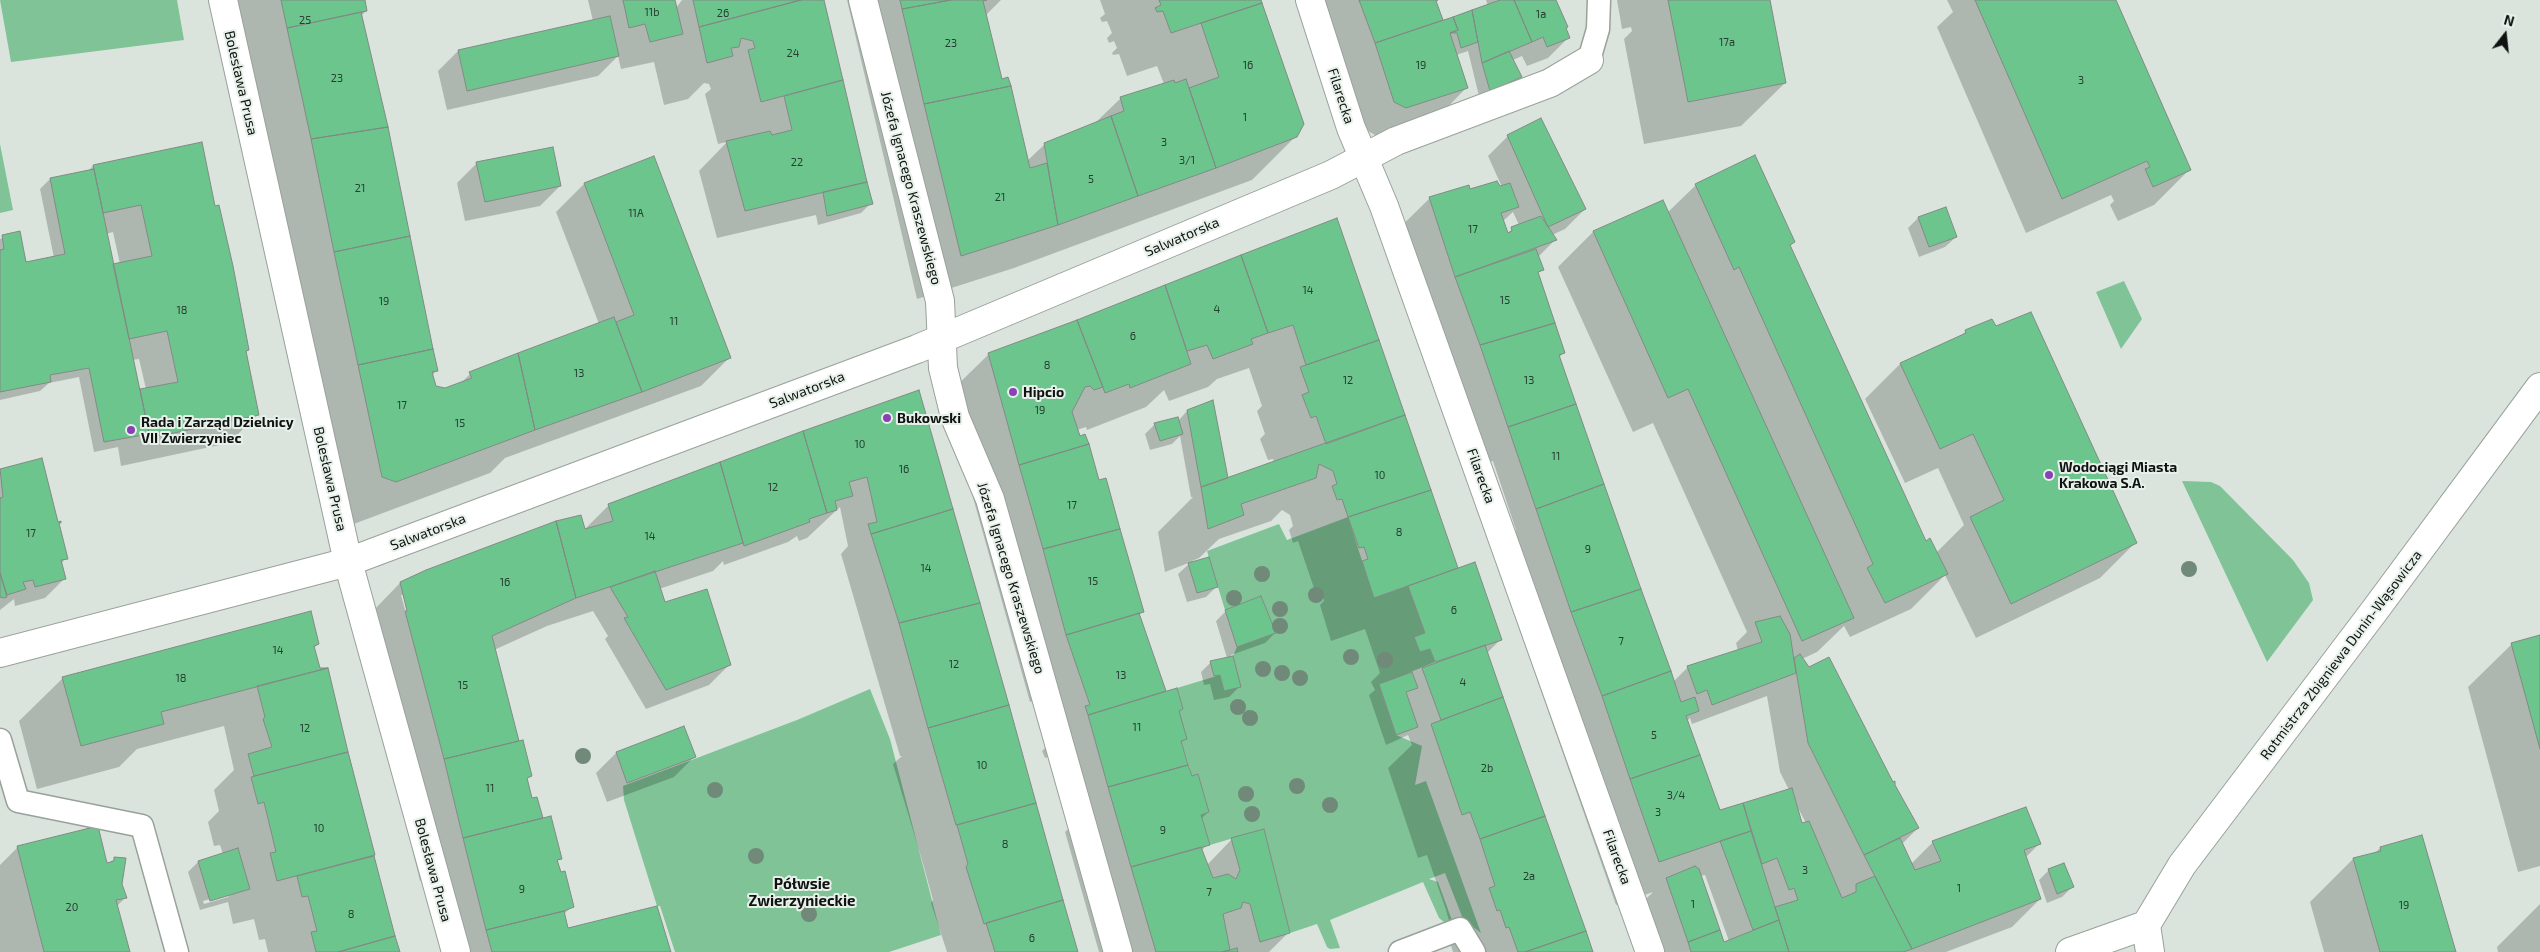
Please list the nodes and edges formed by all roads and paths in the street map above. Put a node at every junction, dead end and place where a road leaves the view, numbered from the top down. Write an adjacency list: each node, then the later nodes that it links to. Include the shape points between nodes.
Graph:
1 (223, 0): 11 (street, Bolesława Prusa)
2 (863, 0): 9 (street, Józefa Ignacego Kraszewskiego, via 940,301)
3 (1310, 0): 8 (street, Filarecka)
4 (1585, 0): 6 (lane)
5 (1600, 0): 6 (lane)
6 (1598, 29): 7 (lane)
7 (1589, 60): 8 (street, Salwatorska, via 1550,83)
8 (1362, 156): 9 (street, Salwatorska, via 1331,174); 20 (street, Filarecka, via 1384,206)
9 (942, 337): 11 (street, Salwatorska); 17 (street, Józefa Ignacego Kraszewskiego, via 943,368 954,417 990,499)
10 (2540, 387): 14 (street, Rotmistrza Zbigniewa Dunin-Wąsowicza, via 2182,865)
11 (348, 562): 12 (street, Salwatorska); 16 (street, Bolesława Prusa)
12 (0, 653)
13 (0, 740): 15 (lane, via 18,801 142,826)
14 (2146, 926): 21 (street); 22 (street)
15 (177, 952)
16 (456, 952)
17 (1118, 952)
18 (1400, 952): 19 (lane, via 1460,929)
19 (1474, 952)
20 (1650, 952)
21 (2070, 952)
22 (2150, 952)

